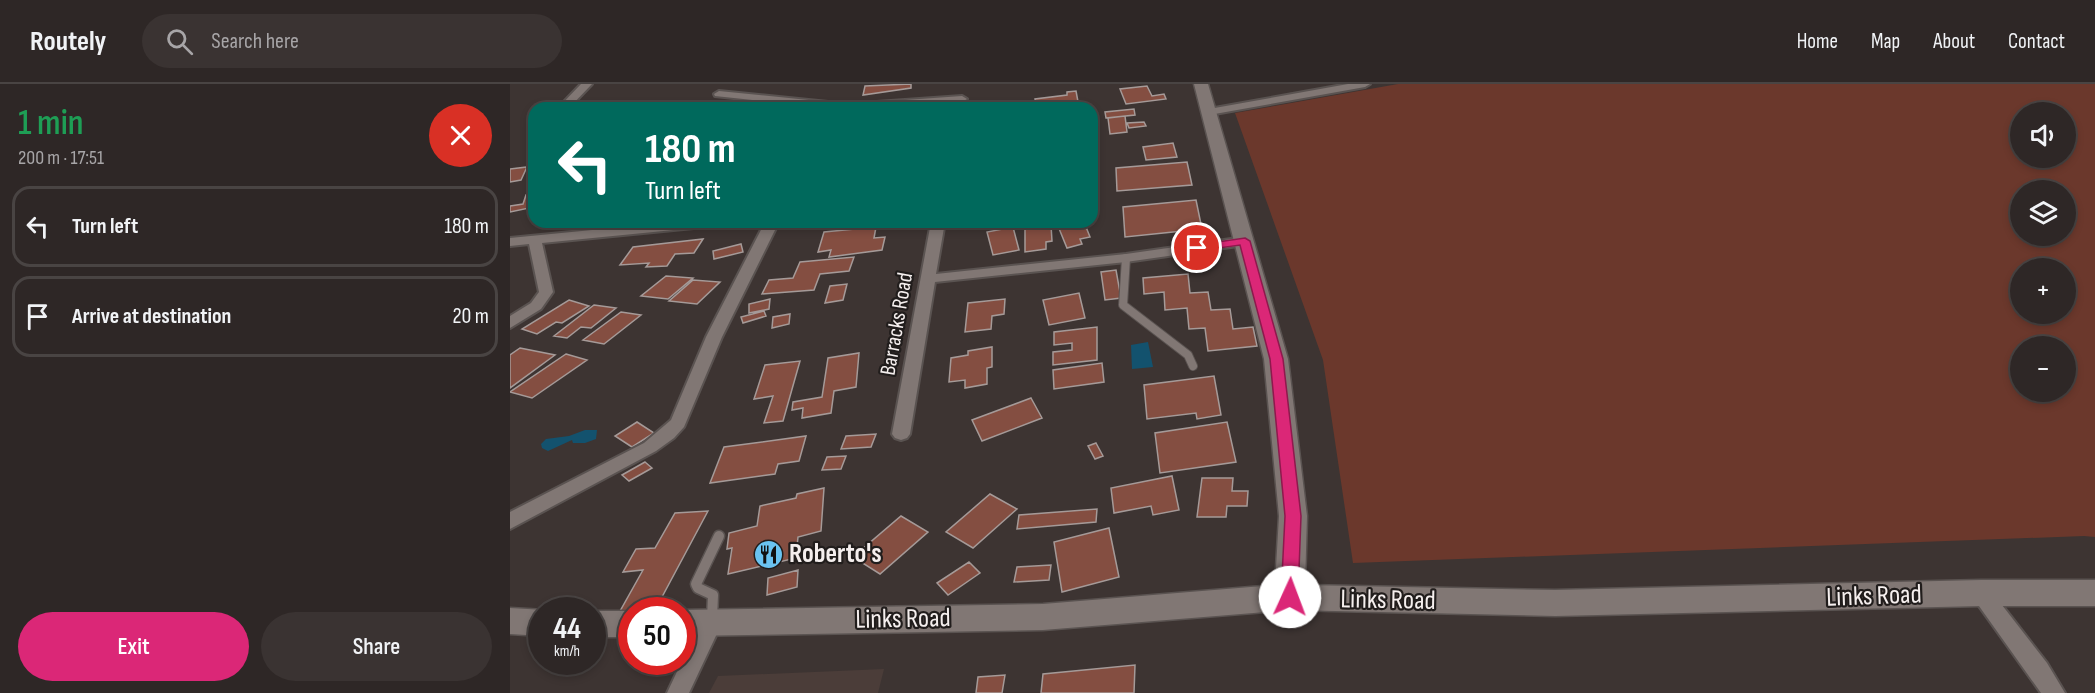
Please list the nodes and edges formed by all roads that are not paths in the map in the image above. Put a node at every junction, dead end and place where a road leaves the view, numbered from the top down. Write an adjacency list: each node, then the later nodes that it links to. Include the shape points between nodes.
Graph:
1 (587, 84): 6 (street)
2 (965, 84): 8 (street)
3 (1201, 84): 9 (main road)
4 (1365, 84): 9 (street)
5 (719, 94): 7 (street)
6 (569, 102)
7 (798, 102)
8 (961, 102)
9 (1209, 112): 14 (main road)
10 (654, 228): 13 (street)
11 (769, 228): 21 (street, via 673,429 650,447)
12 (937, 228): 17 (street, Barracks Road)
13 (535, 240): 15 (street); 18 (street, via 546,292 536,306)
14 (1245, 241): 16 (street); 25 (main road, via 1276,359 1293,516)
15 (510, 242)
16 (1126, 258): 17 (street); 19 (lane, via 1123,305 1188,355)
17 (927, 279): 20 (street, Barracks Road)
18 (510, 323)
19 (1193, 366)
20 (901, 434)
21 (510, 521)
22 (719, 536): 28 (lane, via 696,584 713,595)
23 (1981, 593): 24 (main road, Links Road); 25 (main road, Links Road, via 1556,603); 30 (street)
24 (2095, 593)
25 (1290, 597): 28 (main road, Links Road, via 1043,617)
26 (510, 621): 27 (main road)
27 (528, 622)
28 (697, 623): 29 (street)
29 (678, 693)
30 (2054, 693)

